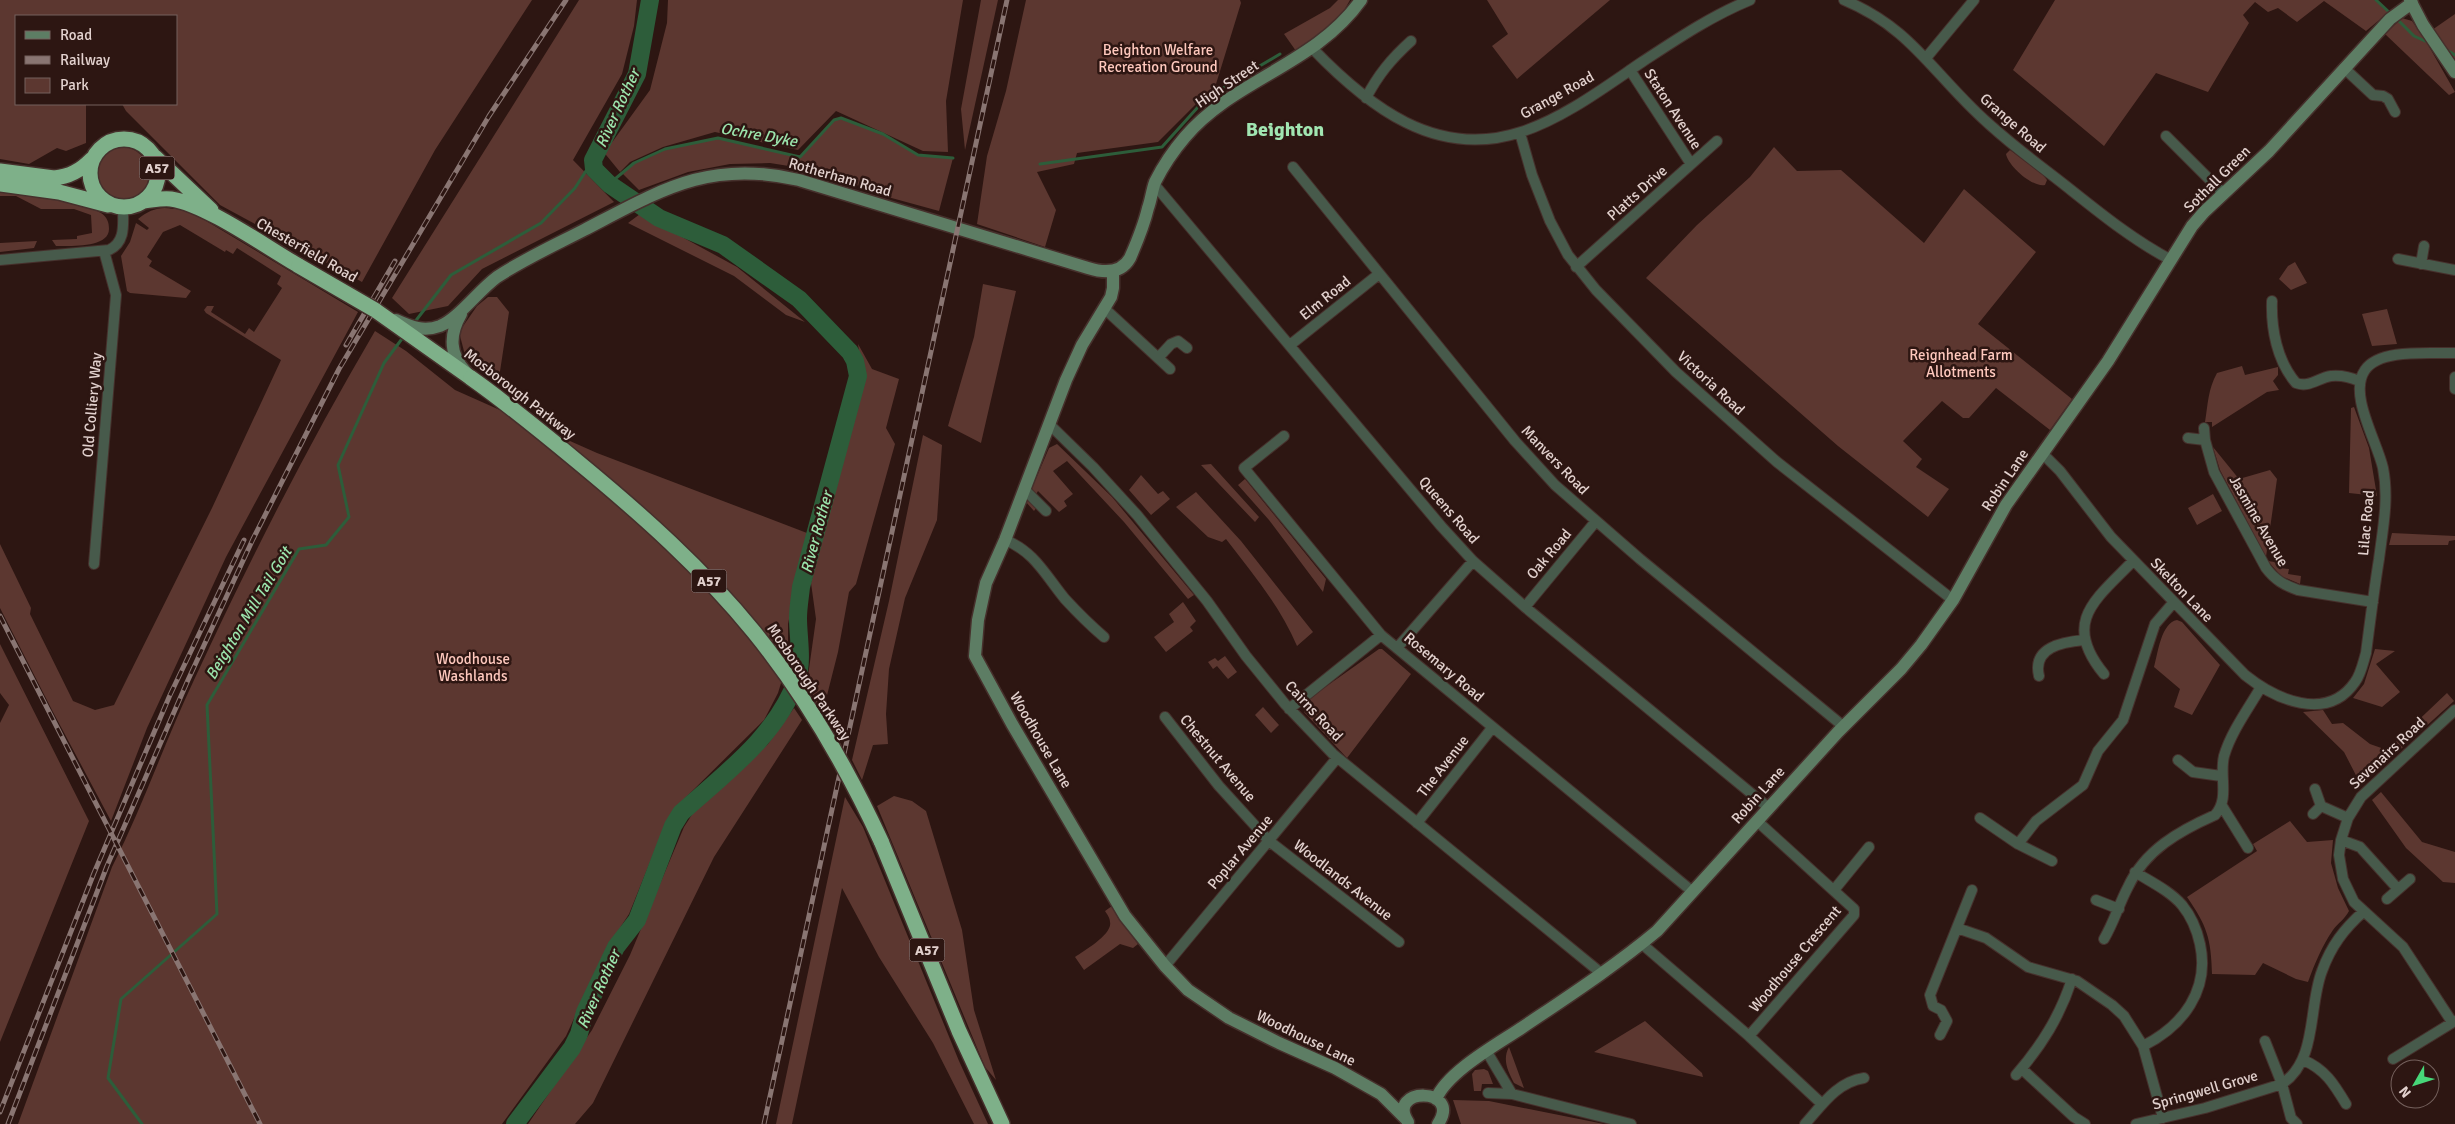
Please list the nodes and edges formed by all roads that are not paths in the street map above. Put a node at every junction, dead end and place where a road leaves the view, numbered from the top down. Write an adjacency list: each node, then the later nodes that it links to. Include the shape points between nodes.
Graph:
1 (1361, 0): 7 (street, High Street, via 1348,19)
2 (1750, 0): 10 (street, Grange Road, via 1696,27)
3 (1844, 0): 8 (street, Grange Road, via 1880,17)
4 (1974, 0): 8 (street)
5 (2411, 2): 9 (street, Sothall Green, via 2390,19); 11 (street)
6 (1411, 41): 12 (street, via 1390,59)
7 (1313, 48): 12 (street, Grange Road); 23 (street, High Street, via 1209,113 1185,137)
8 (1926, 58): 32 (street, Grange Road, via 1973,109 2032,160 2124,232)
9 (2344, 68): 13 (street, via 2373,95 2388,99); 24 (street, Sothall Green, via 2269,151)
10 (1630, 70): 14 (street, Grange Road, via 1569,108); 19 (street, Staton Avenue)
11 (2455, 72)
12 (1366, 98): 14 (street, Grange Road, via 1406,124 1430,134 1488,138)
13 (2395, 112)
14 (1520, 133): 34 (street, Victoria Road, via 1541,200)
15 (2166, 136): 24 (street)
16 (1717, 141): 19 (street, Platts Drive)
17 (153, 155): 18 (highway, A57, via 140,143 117,139 103,146); 25 (highway, A57, via 158,172 156,185); 27 (highway, Chesterfield Road / A57)
18 (92, 159): 21 (highway, A57, via 82,169 63,177); 26 (highway, via 89,169 93,188 100,198)
19 (1691, 164): 34 (street, Platts Drive)
20 (1293, 167): 37 (street, Manvers Road)
21 (0, 171)
22 (0, 184): 26 (highway, via 59,192)
23 (1154, 184): 36 (street, High Street, via 1130,258 1123,267); 43 (street, Queens Road)
24 (2224, 194): 32 (street, Sothall Green, via 2192,226)
25 (144, 201): 26 (highway, A57); 27 (highway, Chesterfield Road / A57, via 174,200)
26 (118, 207): 29 (street, via 123,232 120,242)
27 (222, 220): 41 (highway, Chesterfield Road / A57, bridge)
28 (2424, 246): 33 (street)
29 (104, 251): 31 (street); 64 (street, Old Colliery Way, via 116,295)
30 (2398, 259): 33 (street)
31 (0, 260)
32 (2171, 260): 57 (street, Sothall Green, via 2108,361)
33 (2421, 264): 35 (street)
34 (1576, 267): 65 (street, Victoria Road, via 1676,372 1763,451)
35 (2455, 270)
36 (1113, 271): 39 (street, Rotherham Road, via 1088,268 799,180 746,173 710,176 676,184 651,195 511,268 485,286); 40 (street, Woodhouse Lane, via 1113,292)
37 (1379, 274): 43 (street, Elm Road); 60 (street, Manvers Road, via 1515,441 1555,485)
38 (2272, 300): 50 (street, via 2271,319 2276,345 2296,383 2309,385 2332,376)
39 (464, 307): 42 (street, Rotherham Road, via 441,326); 49 (street, via 454,326 452,342 457,360)
40 (1105, 309): 46 (street); 52 (street, Woodhouse Lane, via 1082,345)
41 (375, 310): 42 (highway, Mosborough Parkway / A57)
42 (411, 330): 49 (highway, Mosborough Parkway / A57)
43 (1290, 345): 62 (street, Queens Road)
44 (1187, 348): 46 (street, via 1178,341)
45 (2455, 353): 50 (street, via 2386,356 2370,364)
46 (1158, 358): 47 (street)
47 (1170, 369)
48 (2455, 376): 51 (street)
49 (471, 378): 137 (highway, Mosborough Parkway / A57, bridge, via 501,398 642,515 754,632 806,704 847,772 881,841 959,1031)
50 (2360, 381): 66 (street, Lilac Road, via 2360,401 2374,438 2385,485 2385,514)
51 (2455, 388)
52 (1049, 424): 58 (street, Woodhouse Lane); 77 (street, Cairns Road, via 1137,515)
53 (2204, 428): 56 (street, Jasmine Avenue)
54 (1284, 436): 69 (street, Rosemary Road, via 1244,468)
55 (2188, 438): 56 (street)
56 (2205, 440): 66 (street, Jasmine Avenue, via 2214,472 2273,577 2298,590)
57 (2042, 453): 63 (street, Skelton Lane); 65 (street, Robin Lane, via 2006,505)
58 (1024, 489): 59 (street); 61 (street, Woodhouse Lane)
59 (1046, 511)
60 (1596, 521): 68 (street, Oak Road); 80 (street, Manvers Road)
61 (1005, 540): 70 (street, via 1024,549 1035,559 1066,600); 114 (street, Woodhouse Lane, via 986,583 975,656 1125,916)
62 (1473, 561): 68 (street, Queens Road); 72 (street)
63 (2133, 561): 67 (street, Skelton Lane); 71 (street, via 2093,604 2085,622)
64 (94, 564)
65 (1953, 600): 80 (street, Robin Lane, via 1901,669)
66 (2372, 602): 76 (street, Lilac Road, via 2366,653 2358,677 2348,689)
67 (2173, 603): 75 (street, Skelton Lane); 96 (street, via 2156,624 2123,720 2098,751 2083,785 2036,821)
68 (1525, 607): 88 (street, Queens Road)
69 (1381, 634): 72 (street, Rosemary Road); 77 (street)
70 (1104, 637)
71 (2084, 640): 73 (street, via 2089,654); 74 (street, via 2054,645 2045,651 2039,660)
72 (1397, 648): 81 (street, Rosemary Road)
73 (2104, 674)
74 (2039, 676)
75 (2261, 688): 76 (street, Skelton Lane, via 2306,704); 84 (street, via 2228,748)
76 (2328, 702)
77 (1289, 709): 82 (street, Cairns Road)
78 (2455, 710): 91 (street, Sevenairs Road, via 2369,788)
79 (1165, 717): 94 (street, Chestnut Avenue, via 1219,786)
80 (1843, 726): 88 (street, Robin Lane)
81 (1492, 728): 93 (street, The Avenue); 105 (street, Rosemary Road)
82 (1337, 758): 93 (street, Cairns Road); 94 (street, Poplar Avenue)
83 (2178, 760): 84 (street, via 2193,772)
84 (2222, 776): 86 (street)
85 (2315, 789): 87 (street)
86 (2222, 806): 98 (street); 100 (street, via 2215,815 2186,829 2155,850)
87 (2321, 806): 89 (street); 91 (street)
88 (1769, 808): 92 (street, Robin Lane)
89 (2313, 814)
90 (1980, 818): 96 (street)
91 (2348, 818): 95 (street, Sevenairs Road)
92 (1757, 821): 103 (street, Woodhouse Crescent); 105 (street, Robin Lane)
93 (1417, 823): 115 (street, Cairns Road)
94 (1269, 840): 112 (street, Woodlands Avenue); 114 (street, Poplar Avenue)
95 (2341, 840): 102 (street, via 2360,847); 109 (street, Sevenairs Road, via 2339,855 2343,879 2354,902)
96 (2018, 844): 99 (street)
97 (1869, 848): 103 (street)
98 (2248, 848)
99 (2052, 862)
100 (2135, 872): 108 (street); 121 (street, via 2182,906 2197,933 2202,962 2198,990 2186,1014)
101 (2410, 879): 102 (street)
102 (2398, 889): 106 (street)
103 (1834, 890): 119 (street, Woodhouse Crescent, via 1854,908 1854,915)
104 (1972, 890): 110 (street)
105 (1693, 892): 113 (street, Robin Lane)
106 (2386, 899)
107 (2096, 900): 108 (street)
108 (2120, 909): 111 (street)
109 (2364, 912): 117 (street, Sevenairs Road, via 2404,947); 124 (street, Springwell Grove, via 2336,940 2321,973)
110 (1957, 928): 116 (street, via 1986,938 2028,967); 118 (street, via 1930,995 1933,1006 1947,1021)
111 (2104, 939)
112 (1399, 942)
113 (1642, 944): 115 (street, Robin Lane); 119 (street)
114 (1164, 966): 129 (street, Woodhouse Lane, via 1188,990 1229,1018 1335,1068)
115 (1602, 973): 122 (street, Robin Lane)
116 (2072, 979): 121 (street, via 2124,1016); 140 (street, via 2044,1042 2019,1072)
117 (2454, 1022): 123 (street, Sevenairs Road)
118 (1940, 1034)
119 (1749, 1036): 132 (street)
120 (2265, 1041): 126 (street, Springwell Grove)
121 (2143, 1046): 134 (street)
122 (1487, 1052): 128 (street); 130 (street, Robin Lane, via 1454,1077 1438,1092)
123 (2395, 1059)
124 (2303, 1060): 126 (street, Springwell Grove, via 2295,1073); 133 (street, via 2326,1074)
125 (1864, 1078): 132 (street, via 1846,1083)
126 (2282, 1084): 134 (street, Springwell Grove); 142 (street, Springwell Grove, via 2291,1118)
127 (1488, 1093): 128 (street)
128 (1512, 1094): 138 (street)
129 (1387, 1098): 131 (street, Woodhouse Lane); 135 (street, Woodhouse Lane)
130 (1436, 1099): 131 (street, via 1425,1094 1413,1097); 136 (street, via 1440,1104)
131 (1409, 1102): 135 (street, via 1405,1112)
132 (1822, 1104): 139 (street)
133 (2346, 1104)
134 (2163, 1118): 141 (street, Springwell Grove)
135 (1408, 1121)
136 (1442, 1121)
137 (1002, 1124)
138 (1631, 1124)
139 (1805, 1124)
140 (2085, 1124)
141 (2136, 1124)
142 (2296, 1124)

